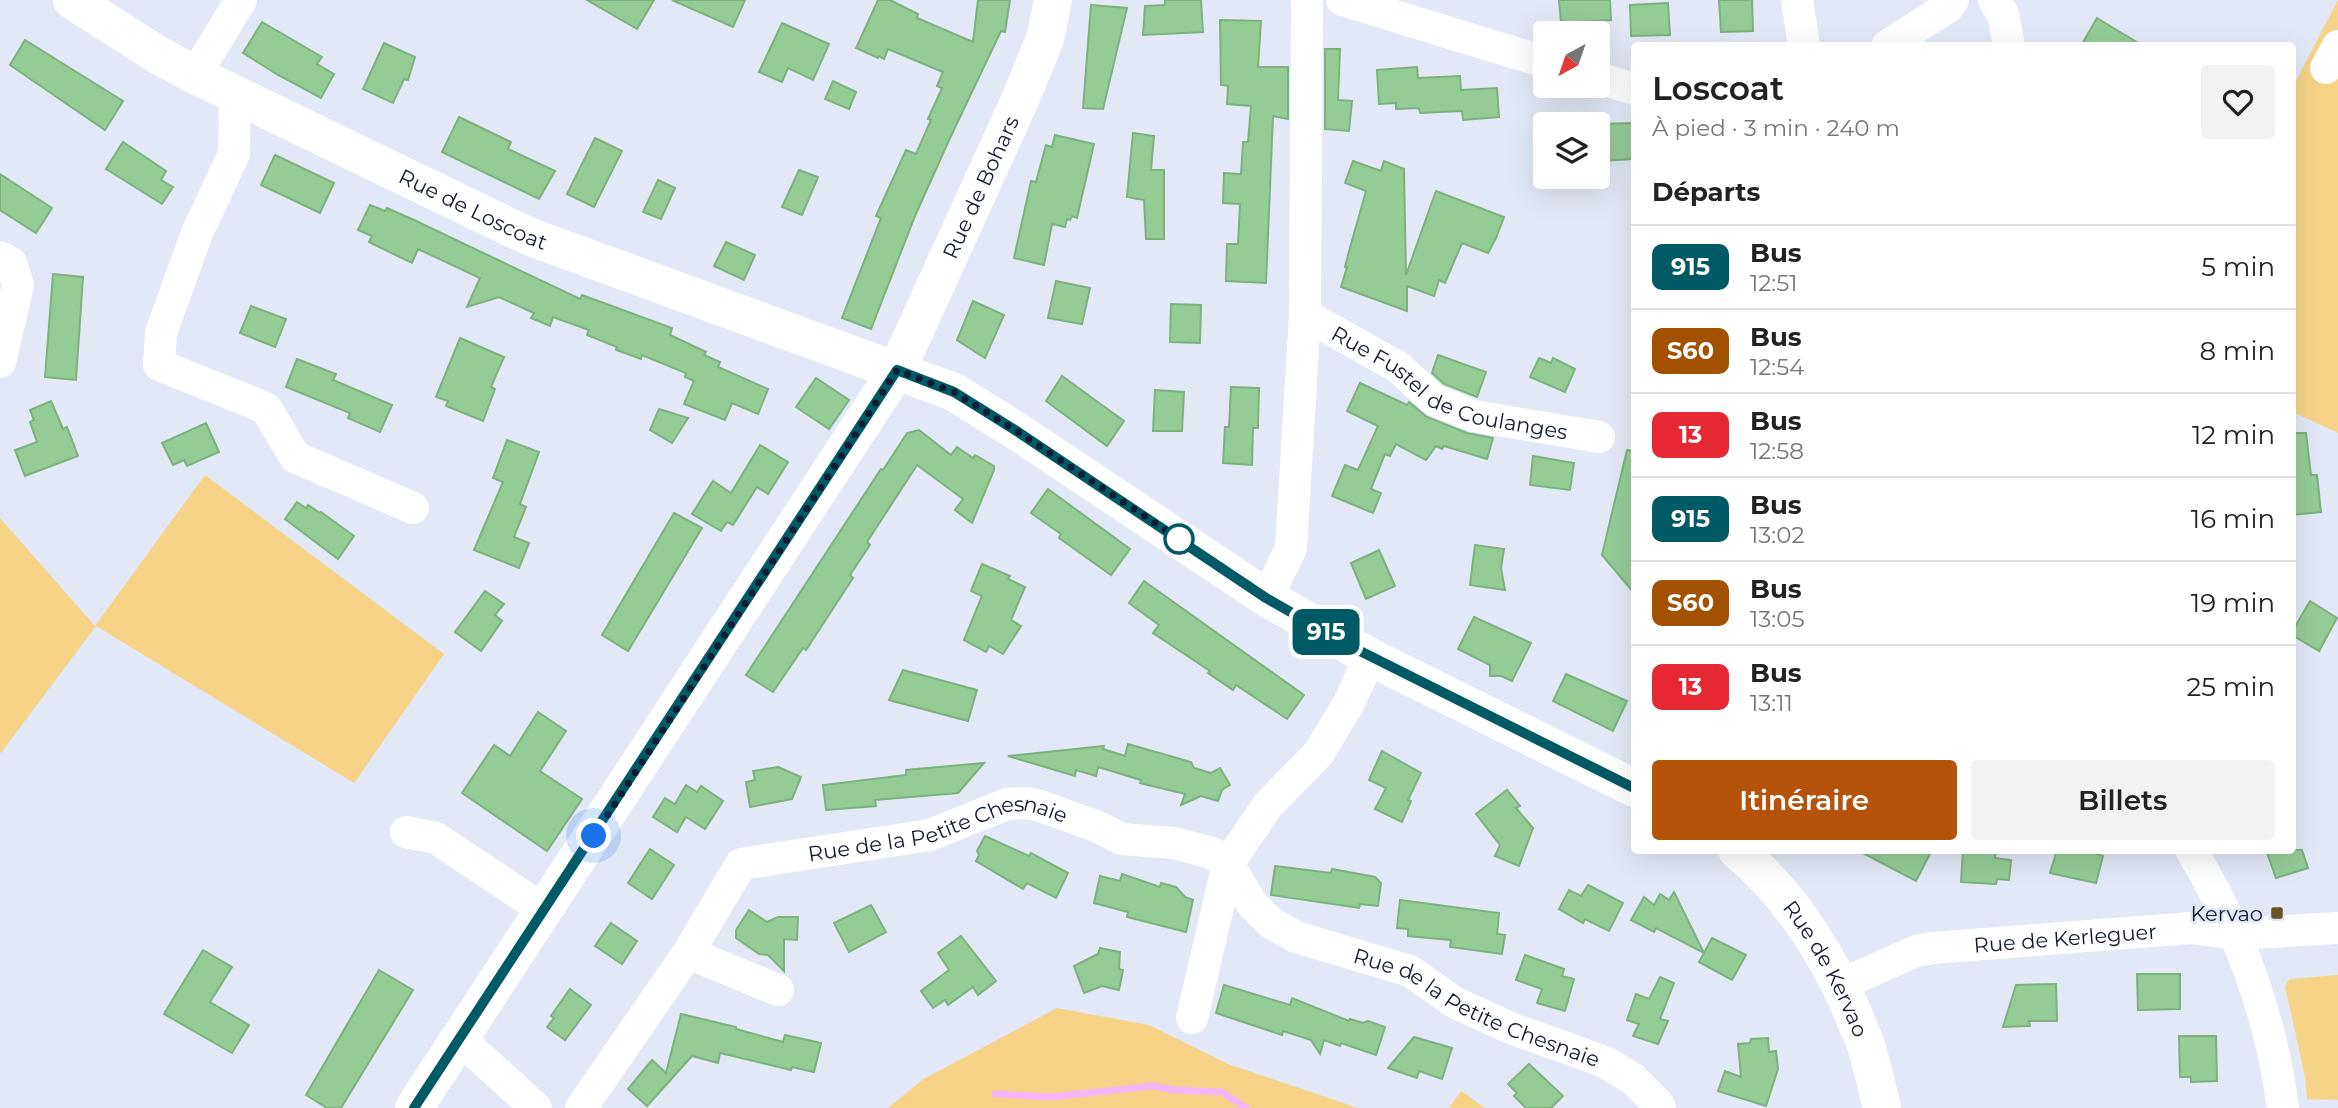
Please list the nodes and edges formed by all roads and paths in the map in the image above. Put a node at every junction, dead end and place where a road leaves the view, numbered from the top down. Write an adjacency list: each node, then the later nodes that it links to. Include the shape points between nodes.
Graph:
1 (72, 0): 13 (main road, Rue de Loscoat)
2 (242, 0): 13 (street)
3 (1053, 0): 20 (main road, Rue de Bohars, via 1045,39 1019,102)
4 (1307, 0): 18 (street, Rue Fustel de Coulanges)
5 (1342, 0): 12 (street)
6 (1797, 0): 9 (street)
7 (1953, 0): 10 (street)
8 (1994, 0): 11 (street, via 2003,14)
9 (1803, 42)
10 (1893, 42)
11 (2008, 42)
12 (1533, 58)
13 (195, 75): 16 (main road, Rue de Loscoat)
14 (1610, 82): 15 (street)
15 (1631, 88)
16 (235, 95): 20 (main road, Rue de Loscoat, via 528,236); 22 (street, via 234,154 197,233 161,333 159,365 266,408 295,457)
17 (0, 257): 19 (street, via 11,263 18,285)
18 (1305, 315): 21 (street, Rue Fustel de Coulanges, via 1398,367 1434,400 1474,416); 23 (street, Rue Fustel de Coulanges, via 1291,548)
19 (0, 362)
20 (897, 370): 23 (main road, via 954,392 1005,423); 30 (main road, Rue de Bohars)
21 (1599, 438)
22 (413, 508)
23 (1266, 598): 24 (main road)
24 (1370, 657): 25 (main road); 29 (street, via 1318,754 1268,805)
25 (1631, 787)
26 (406, 832): 30 (street, via 436,838)
27 (1742, 854): 34 (main road, Rue de Kervao, via 1788,901)
28 (2193, 854): 32 (street)
29 (1228, 864): 33 (street, Rue de la Petite Chesnaie, via 1212,853 1174,844 1122,839 1040,806 1007,804 930,835 741,864); 36 (street); 41 (street, Rue de la Petite Chesnaie, via 1252,904 1271,923 1296,937 1410,971 1454,1002 1605,1062 1633,1079)
30 (544, 910): 37 (main road, Rue de Bohars)
31 (2338, 929): 32 (street, Rue de Kerleguer)
32 (2235, 934): 34 (street, Rue de Kerleguer, via 2190,928 1933,948); 43 (street, via 2270,1037)
33 (688, 953): 35 (street); 40 (street, Rue de la Petite Chesnaie)
34 (1840, 985): 42 (main road, Rue de Kervao, via 1866,1043)
35 (778, 989)
36 (1192, 1018)
37 (460, 1040): 38 (main road, Rue de Bohars); 39 (street)
38 (414, 1108)
39 (536, 1108)
40 (581, 1108)
41 (1660, 1108)
42 (1882, 1108)
43 (2283, 1108)

